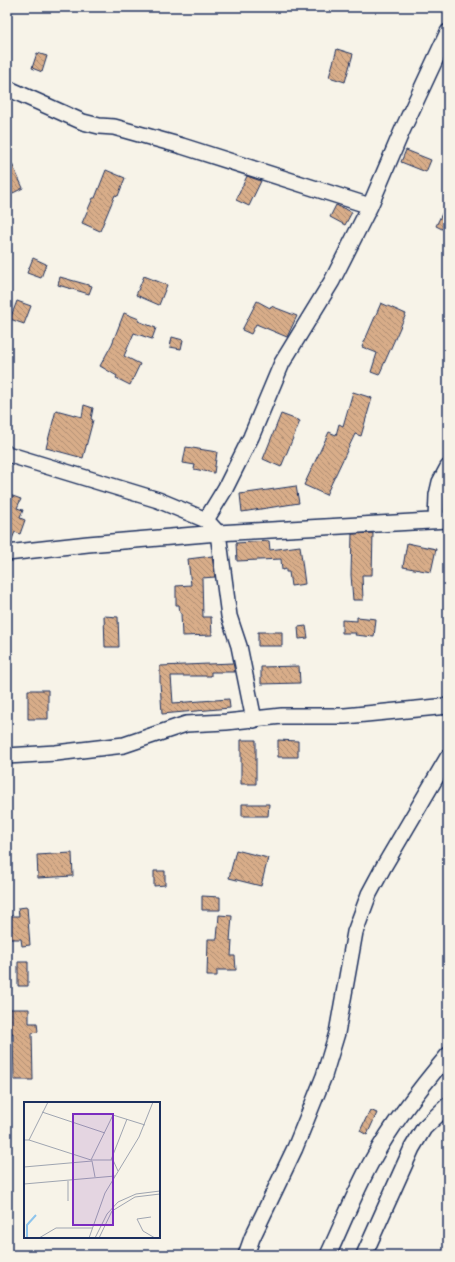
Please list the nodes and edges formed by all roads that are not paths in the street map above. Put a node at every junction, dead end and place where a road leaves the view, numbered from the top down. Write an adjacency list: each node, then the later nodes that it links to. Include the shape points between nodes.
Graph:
1 (448, 32): 3 (street)
2 (7, 88): 3 (street, via 84,122 114,127 182,146)
3 (370, 206): 6 (street, via 332,281 282,363 251,437)
4 (7, 454): 6 (street, via 158,500)
5 (448, 467): 7 (street, via 437,495)
6 (206, 520): 8 (street)
7 (442, 520): 8 (street)
8 (218, 534): 9 (street); 11 (street, via 229,616 239,646)
9 (7, 553)
10 (448, 706): 11 (street, via 345,716 282,716)
11 (254, 720): 12 (street, via 186,724 124,745)
12 (7, 756)
13 (448, 757): 16 (street, via 369,894 355,932 337,1033 324,1076 295,1148)
14 (448, 1055): 17 (street, via 405,1108 373,1160)
15 (448, 1105): 18 (street, via 424,1128 412,1148)
16 (246, 1255)
17 (328, 1255)
18 (364, 1255)

